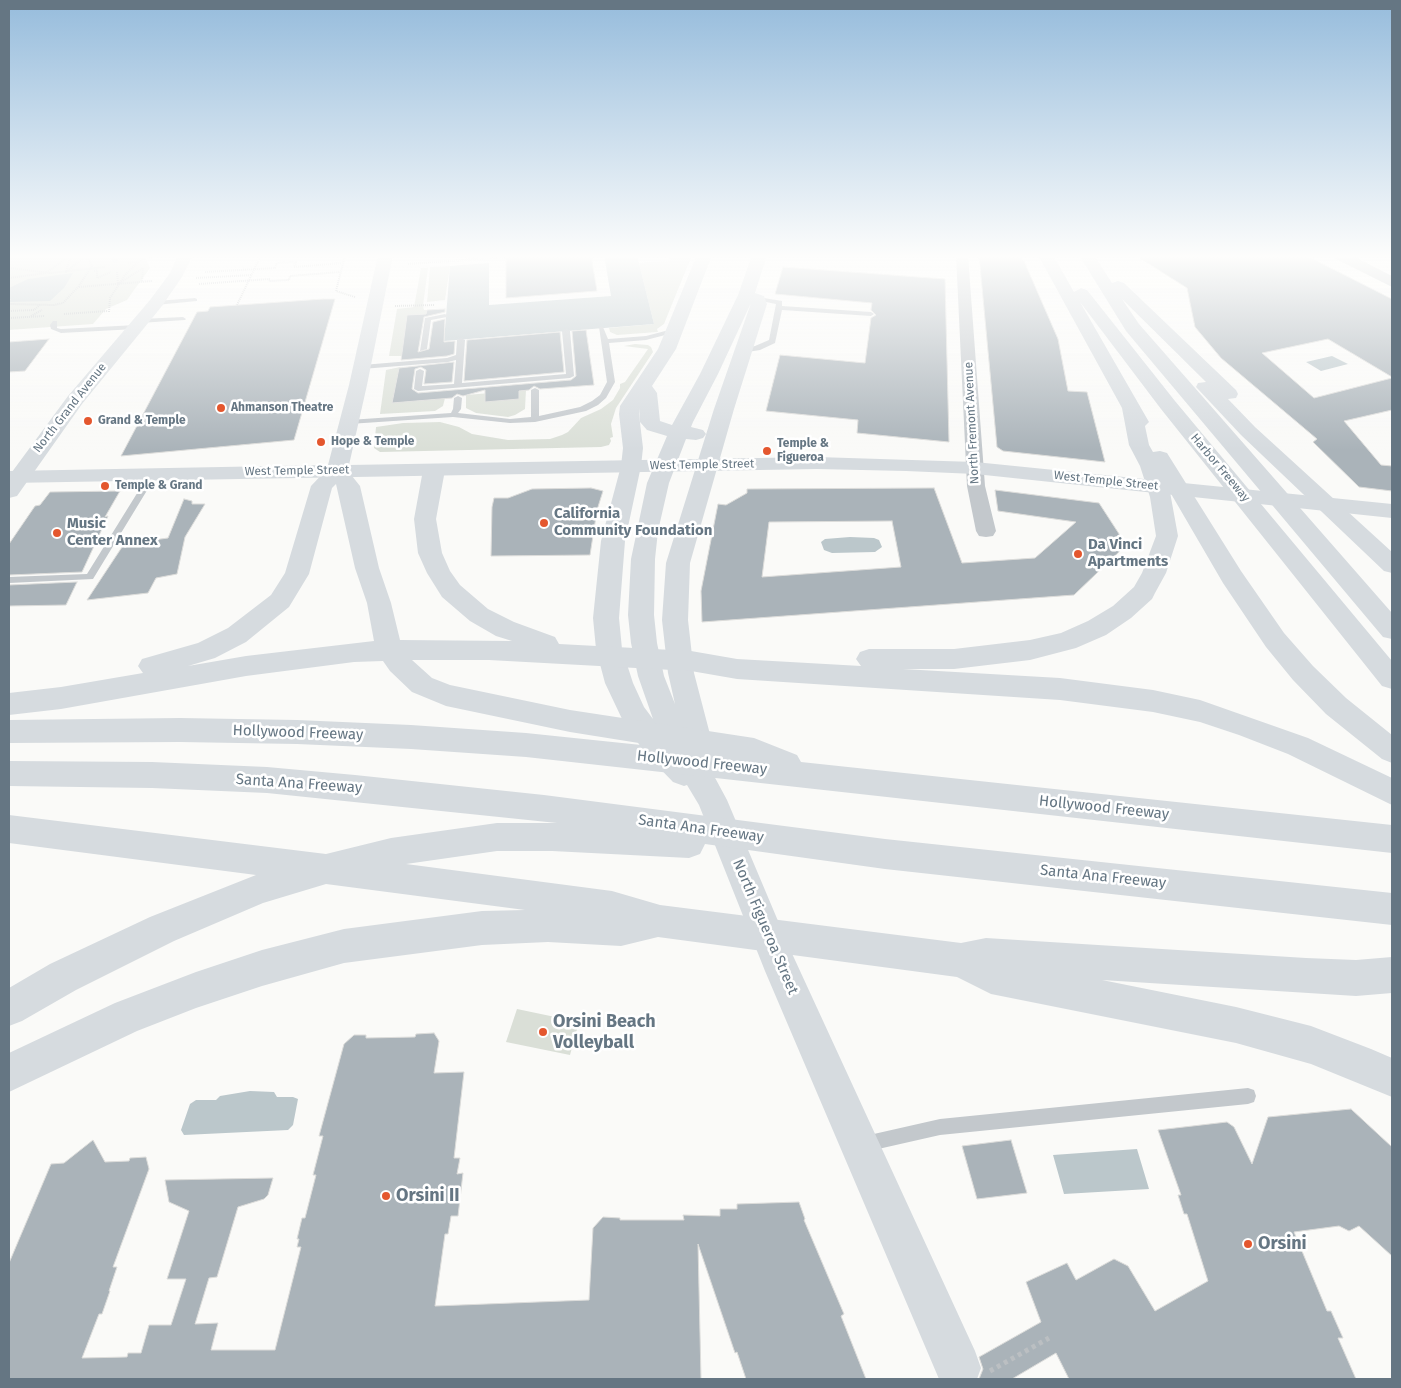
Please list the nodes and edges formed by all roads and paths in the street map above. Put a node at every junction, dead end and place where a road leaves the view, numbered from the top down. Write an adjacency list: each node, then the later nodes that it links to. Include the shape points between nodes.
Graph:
1 (56, 319): 15 (lane, via 52,327 61,331)
2 (142, 320): 15 (main road, North Grand Avenue)
3 (176, 320): 15 (lane)
4 (372, 320): 26 (main road)
5 (428, 320): 22 (lane)
6 (678, 320): 16 (main road)
7 (739, 320): 61 (main road, North Figueroa Street, via 683,422 658,483 643,559 641,615 651,676 675,738)
8 (755, 320): 24 (main road)
9 (776, 320): 24 (lane, via 772,340)
10 (966, 320): 39 (street, North Fremont Avenue)
11 (1081, 320): 38 (main road, via 1130,408)
12 (1102, 320): 53 (main road, Harbor Freeway)
13 (1127, 320): 50 (main road, Harbor Freeway)
14 (1144, 320): 44 (main road, via 1226,409)
15 (138, 324): 43 (main road, North Grand Avenue)
16 (676, 325): 19 (lane, via 671,332); 23 (main road)
17 (601, 328): 21 (lane)
18 (566, 331): 28 (lane, via 570,376)
19 (646, 338): 21 (lane); 23 (lane)
20 (461, 340): 25 (lane)
21 (605, 340): 33 (lane, via 611,382 603,396 570,414)
22 (423, 349)
23 (667, 349): 29 (main road)
24 (744, 350): 35 (main road)
25 (460, 356): 26 (lane, via 448,360); 28 (lane)
26 (362, 364): 34 (main road)
27 (420, 371): 28 (lane, via 418,389)
28 (458, 386)
29 (643, 386): 35 (main road, via 648,393 650,422 654,426 696,434); 37 (main road, via 628,414)
30 (535, 390): 33 (lane)
31 (458, 398): 32 (lane)
32 (453, 415): 33 (lane, via 510,421); 34 (lane)
33 (535, 420)
34 (349, 422): 40 (main road)
35 (718, 430): 36 (main road)
36 (697, 465): 37 (main road, West Temple Street); 39 (main road, West Temple Street, via 817,463); 61 (main road, via 678,563 675,620 681,673)
37 (639, 466): 41 (main road, West Temple Street); 61 (main road, via 620,507 611,557 606,618 609,649 634,713 655,745)
38 (1158, 467): 52 (main road, via 1167,536 1154,573 1143,593 1097,628 1067,641 1030,650 954,659); 57 (main road, via 1192,511 1232,577 1280,646 1336,706)
39 (975, 468): 45 (main road, West Temple Street); 46 (street, North Fremont Avenue)
40 (337, 470): 41 (main road, West Temple Street); 42 (main road, West Temple Street); 54 (main road, via 322,486 297,574 280,601 237,635 206,650 167,662 88,682); 59 (main road, via 349,486 367,568 391,653 422,685 446,695 570,722 754,750)
41 (434, 470): 51 (main road, via 425,519 430,553 439,574 471,610)
42 (153, 474): 43 (main road, West Temple Street); 49 (lane, via 90,577)
43 (12, 482)
44 (1312, 482): 47 (main road); 48 (main road, via 1352,528)
45 (1392, 510)
46 (986, 531)
47 (1392, 545)
48 (1392, 564)
49 (9, 580)
50 (1392, 630)
51 (539, 647): 52 (main road, via 567,653 691,660 737,669); 55 (main road, via 354,652)
52 (794, 664): 60 (main road, via 1060,689 1153,701 1200,711 1298,746)
53 (1392, 679)
54 (9, 696)
55 (9, 704)
56 (9, 732): 59 (main road, Hollywood Freeway, via 170,730 411,737 526,745)
57 (1392, 751)
58 (9, 773): 62 (main road, Santa Ana Freeway, via 267,780 374,790)
59 (828, 777): 64 (main road, Hollywood Freeway)
60 (1392, 792)
61 (712, 800): 73 (main road, North Figueroa Street, via 777,958)
62 (548, 823): 65 (main road, Santa Ana Freeway, via 885,854); 69 (main road, via 497,837 391,852 260,889 196,915 71,974)
63 (9, 829): 66 (main road)
64 (1392, 839)
65 (1392, 909)
66 (616, 918): 67 (main road); 70 (main road, via 548,926 482,928 344,946 196,990 128,1016)
67 (961, 960): 68 (main road, via 986,955 1306,976 1356,978); 71 (main road, via 991,976 1236,1025 1311,1045)
68 (1392, 975)
69 (9, 1008)
70 (9, 1073)
71 (1392, 1078)
72 (1248, 1096): 73 (lane, via 940,1127)
73 (861, 1145): 75 (main road, North Figueroa Street)
74 (1049, 1338): 75 (path)
75 (971, 1372)

